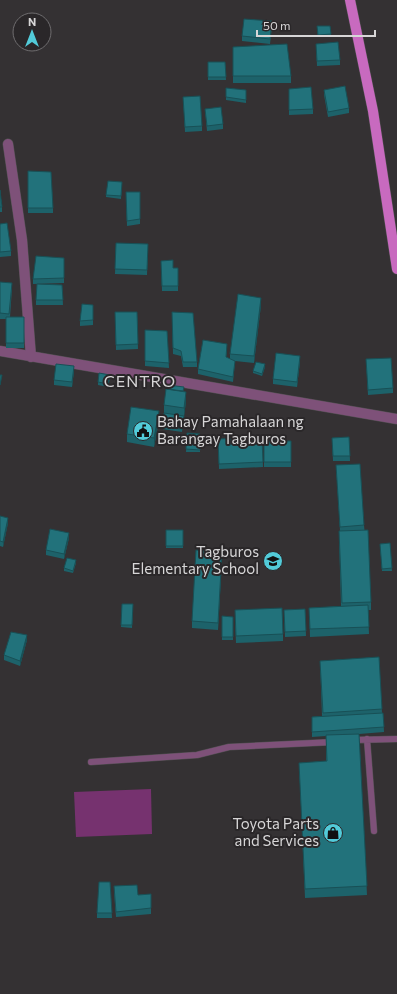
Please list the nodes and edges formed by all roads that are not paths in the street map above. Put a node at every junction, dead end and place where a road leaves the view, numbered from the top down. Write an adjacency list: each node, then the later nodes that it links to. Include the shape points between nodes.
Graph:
1 (350, 0): 3 (main road, via 373,111)
2 (8, 144): 5 (street, via 23,247)
3 (397, 269)
4 (0, 351): 5 (street)
5 (31, 357): 6 (street)
6 (397, 419)
7 (367, 739): 8 (lane); 10 (lane); 12 (lane)
8 (397, 739)
9 (338, 741): 11 (lane, via 229,747 197,755)
10 (345, 741)
11 (92, 762)
12 (374, 831)

